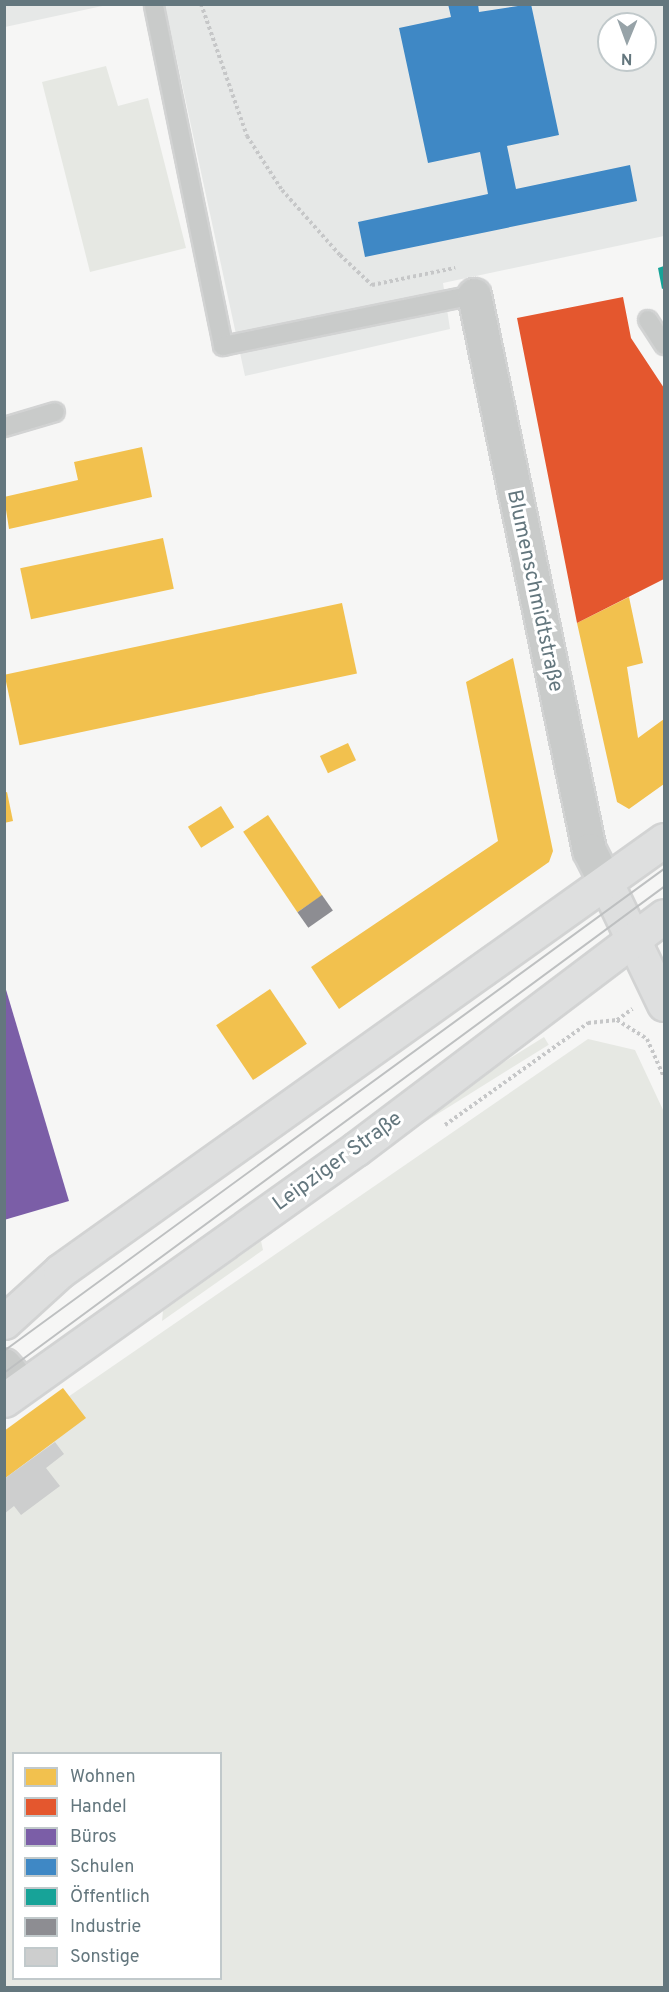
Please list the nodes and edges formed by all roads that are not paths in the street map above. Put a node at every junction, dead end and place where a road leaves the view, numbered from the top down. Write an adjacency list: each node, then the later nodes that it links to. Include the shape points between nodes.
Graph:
1 (154, 6): 2 (lane, via 224,346)
2 (474, 295): 8 (street, Blumenschmidtstraße, via 589,850)
3 (648, 320): 4 (lane)
4 (664, 345)
5 (55, 412): 6 (lane)
6 (4, 427)
7 (664, 840): 8 (main road)
8 (606, 883): 10 (main road); 12 (main road, via 60,1272)
9 (664, 916): 10 (main road, Leipziger Straße)
10 (633, 941): 11 (main road); 13 (main road, Leipziger Straße, via 113,1327)
11 (664, 1004)
12 (4, 1322)
13 (11, 1384)

